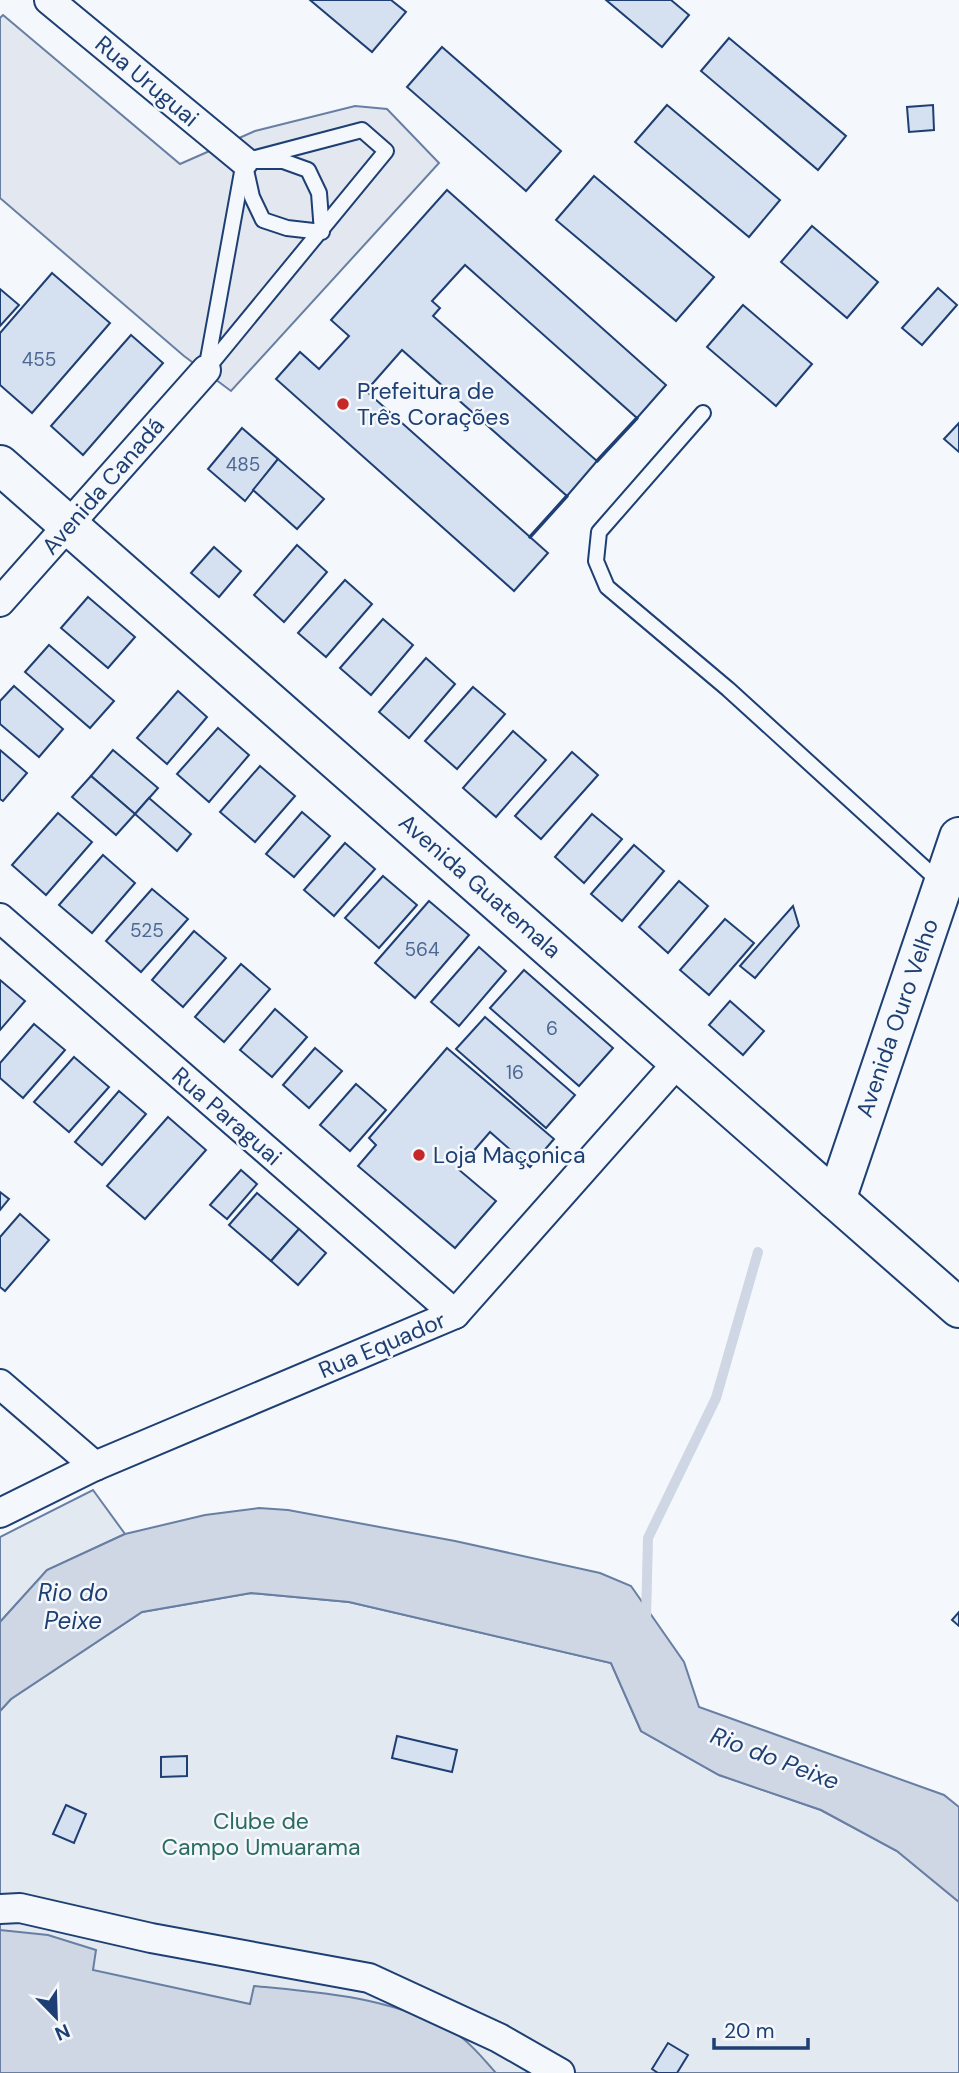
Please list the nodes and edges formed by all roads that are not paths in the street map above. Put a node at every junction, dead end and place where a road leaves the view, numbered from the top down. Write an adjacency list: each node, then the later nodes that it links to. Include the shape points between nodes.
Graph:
1 (49, 0): 2 (street, Rua Uruguai)
2 (244, 161): 3 (lane, via 263,220); 3 (lane, via 283,162 308,170 319,193); 3 (lane, via 362,130 386,151); 4 (lane)
3 (322, 232): 4 (lane)
4 (206, 370): 7 (street, Avenida Canadá)
5 (703, 413): 10 (lane, via 599,532 596,561 607,587 728,689)
6 (0, 465): 7 (street, Avenida Guatemala)
7 (68, 525): 8 (street, Avenida Canadá); 12 (street, Avenida Guatemala)
8 (0, 602)
9 (959, 837): 10 (street, Avenida Ouro Velho)
10 (951, 892): 13 (street, Avenida Ouro Velho)
11 (0, 918): 15 (street, Rua Paraguai)
12 (679, 1061): 13 (street, Avenida Guatemala); 15 (street, Rua Equador)
13 (836, 1200): 14 (street, Avenida Guatemala)
14 (959, 1308)
15 (455, 1314): 17 (street, Rua Equador)
16 (0, 1384): 17 (street)
17 (95, 1466): 18 (street, Rua Equador)
18 (0, 1513)
19 (0, 1909): 20 (street, via 20,1908 151,1938 369,1978 499,2038)
20 (560, 2073)

